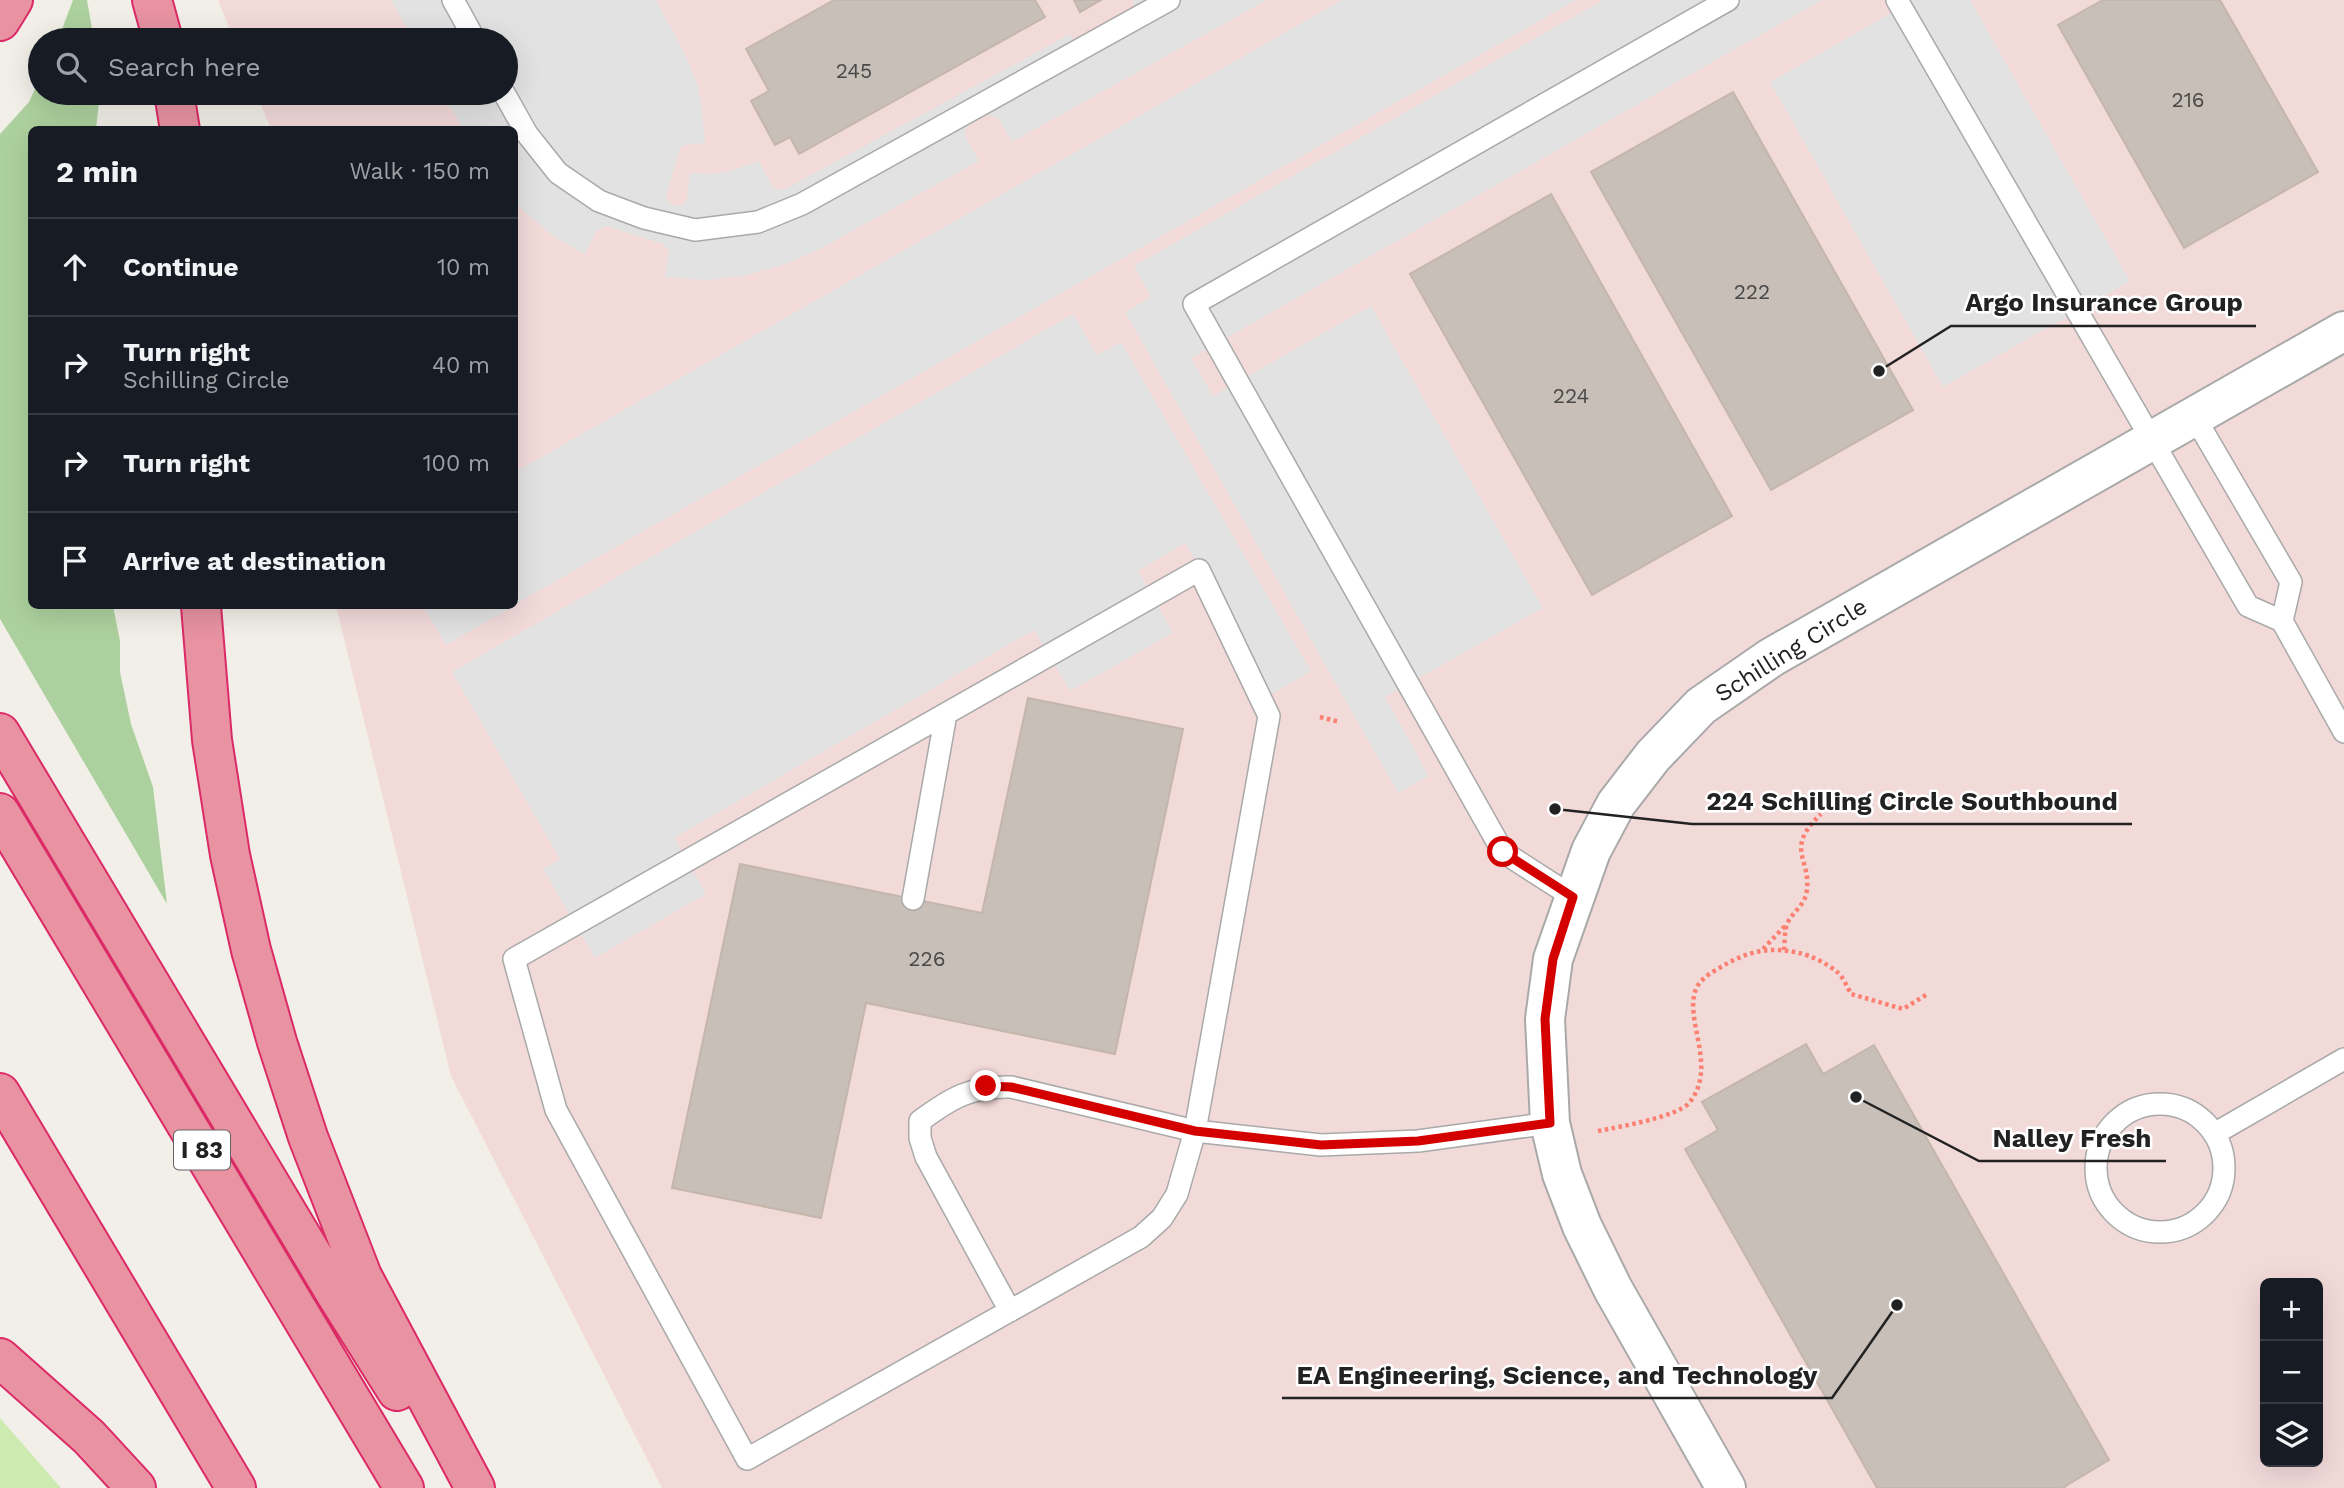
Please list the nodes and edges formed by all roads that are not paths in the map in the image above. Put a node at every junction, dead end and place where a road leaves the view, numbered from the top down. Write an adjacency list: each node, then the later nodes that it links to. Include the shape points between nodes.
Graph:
1 (13, 0): 7 (highway)
2 (152, 0): 8 (highway)
3 (453, 0): 9 (lane)
4 (1169, 0): 11 (lane, via 802,204 758,222 695,230 599,201 558,173)
5 (1728, 0): 22 (lane, via 1194,304 1503,852)
6 (1897, 0): 15 (lane)
7 (0, 21)
8 (160, 28)
9 (468, 28)
10 (176, 105): 12 (highway)
11 (511, 105)
12 (179, 126)
13 (2344, 331): 14 (street, Schilling Circle)
14 (2194, 416): 15 (street, Schilling Circle); 17 (lane, via 2291,582)
15 (2152, 440): 17 (lane, via 2248,606); 22 (street, Schilling Circle, via 1772,657 1701,705 1616,804)
16 (201, 609): 35 (highway, via 212,740 230,855 277,1042 362,1276)
17 (2282, 621): 19 (lane)
18 (946, 714): 23 (lane); 27 (lane, via 1199,570 1269,716); 29 (lane, via 514,959 556,1110 747,1459)
19 (2344, 732)
20 (0, 733): 34 (highway, via 334,1291)
21 (0, 813): 33 (highway, I 83)
22 (1573, 897): 26 (street, Schilling Circle, via 1553,959 1545,1019)
23 (913, 899)
24 (2344, 1059): 28 (lane)
25 (0, 1093): 32 (highway)
26 (1550, 1123): 27 (lane, via 1418,1141 1321,1145); 36 (street, Schilling Circle, via 1562,1174 1582,1226)
27 (1195, 1131): 29 (lane, via 1177,1194 1162,1218 1141,1237); 29 (lane, via 1011,1087 986,1086 963,1094 920,1121 926,1157)
28 (2214, 1134): 28 (lane, via 2183,1108 2162,1104 2122,1116 2107,1131 2098,1150 2100,1192 2111,1210 2147,1231 2168,1232 2205,1213 2218,1195 2224,1175)
29 (1010, 1311)
30 (0, 1358): 31 (highway, via 89,1437)
31 (136, 1488)
32 (236, 1488)
33 (404, 1488)
34 (458, 1488)
35 (475, 1488)
36 (1726, 1488)

